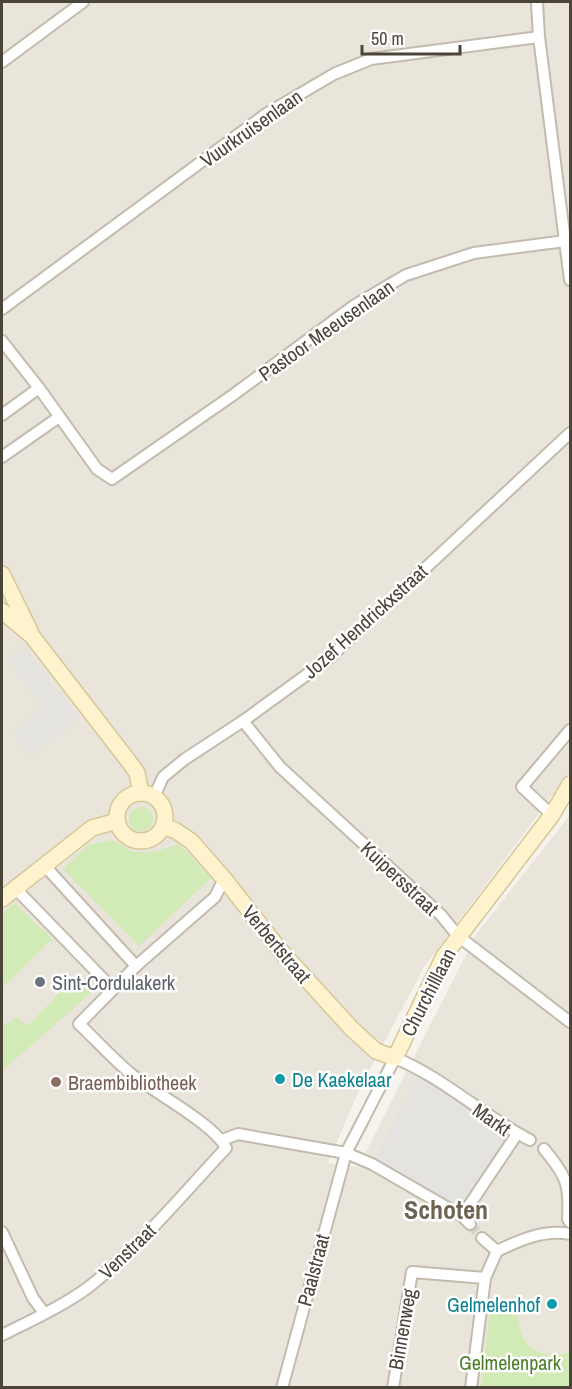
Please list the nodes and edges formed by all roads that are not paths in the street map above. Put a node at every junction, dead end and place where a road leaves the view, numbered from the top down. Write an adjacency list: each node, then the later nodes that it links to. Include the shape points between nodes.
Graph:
1 (83, 2): 4 (street)
2 (537, 2): 3 (street)
3 (539, 37): 5 (street); 7 (street, Vuurkruisenlaan, via 371,58 334,74 266,114)
4 (2, 62)
5 (565, 242): 6 (street); 11 (street, Pastoor Meeusenlaan, via 474,253 406,275 356,305 112,479 97,469)
6 (570, 280)
7 (2, 309)
8 (2, 341): 9 (street)
9 (39, 388): 10 (street); 11 (street)
10 (2, 415)
11 (59, 417): 13 (street)
12 (570, 433): 17 (street, Jozef Hendrickxstraat, via 327,660)
13 (2, 457)
14 (2, 574): 16 (street)
15 (2, 611): 16 (street)
16 (32, 636): 20 (street, via 130,762)
17 (243, 721): 20 (street, Jozef Hendrickxstraat, via 185,759); 28 (street, Kuipersstraat, via 280,767 441,915)
18 (570, 730): 21 (street, via 522,787)
19 (570, 784): 21 (street, Churchilllaan)
20 (147, 795): 22 (street, via 125,799); 23 (street, via 164,810)
21 (552, 815): 28 (street, Churchilllaan)
22 (117, 821): 23 (street, via 124,835 138,842 154,838); 24 (street, via 92,828)
23 (164, 826): 25 (street, Verbertstraat, via 191,841)
24 (44, 865): 26 (street); 29 (street)
25 (226, 881): 29 (street, via 215,897); 32 (street, Verbertstraat, via 280,950 351,1029 376,1051)
26 (15, 888): 27 (street); 30 (street)
27 (2, 899)
28 (458, 936): 31 (street, Kuipersstraat); 32 (street, Churchilllaan, via 444,956)
29 (136, 966): 30 (street)
30 (112, 988): 34 (street, via 79,1024 130,1073)
31 (570, 1022)
32 (395, 1058): 33 (street, Markt, via 417,1067); 37 (street, Churchilllaan)
33 (517, 1134): 35 (street); 37 (street, Markt, via 466,1220 372,1164)
34 (222, 1140): 37 (street, Markt, via 238,1134); 44 (street, Venstraat, via 226,1148 132,1249 88,1287)
35 (530, 1140)
36 (544, 1149): 38 (street, via 563,1173)
37 (346, 1153): 46 (street, Paalstraat)
38 (570, 1222)
39 (2, 1232): 44 (street)
40 (570, 1234): 42 (street, via 525,1237)
41 (482, 1238): 42 (street)
42 (497, 1251): 43 (street)
43 (485, 1278): 47 (street, Binnenweg, via 412,1272); 48 (street)
44 (44, 1313): 45 (street, Venstraat)
45 (2, 1335)
46 (282, 1388)
47 (393, 1388)
48 (471, 1388)

